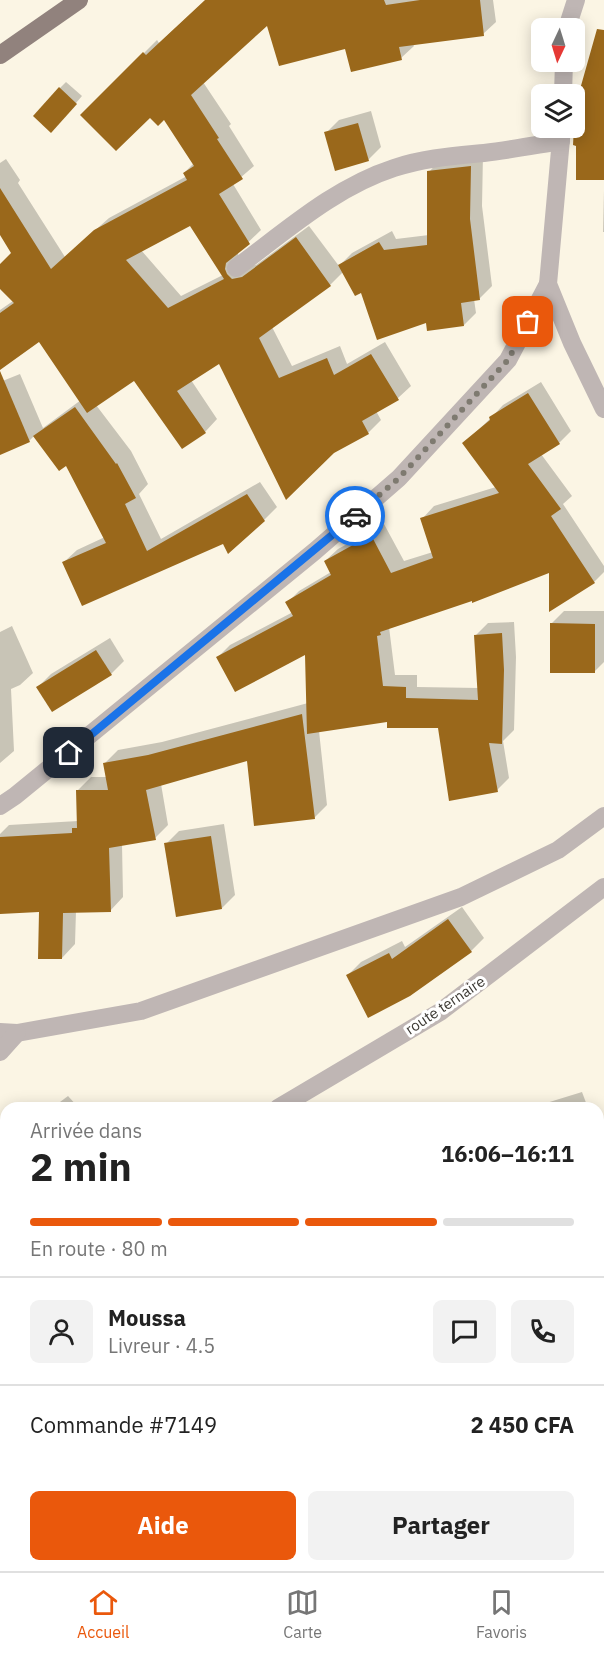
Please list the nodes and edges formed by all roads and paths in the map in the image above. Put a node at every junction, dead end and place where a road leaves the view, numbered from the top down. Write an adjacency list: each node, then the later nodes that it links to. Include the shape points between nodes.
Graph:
1 (79, 0): 4 (main road)
2 (576, 0): 3 (street)
3 (570, 18)
4 (0, 55)
5 (545, 138): 7 (street, via 486,153 429,158 393,168 323,204)
6 (561, 138): 8 (street)
7 (236, 268)
8 (548, 284): 9 (street); 10 (street, via 508,360 399,478 177,666)
9 (604, 408)
10 (0, 806)
11 (604, 816): 13 (street, via 558,849 461,897 141,1011)
12 (604, 888): 15 (street, route ternaire, via 440,1012)
13 (8, 1032): 14 (street)
14 (0, 1052)
15 (288, 1102)

